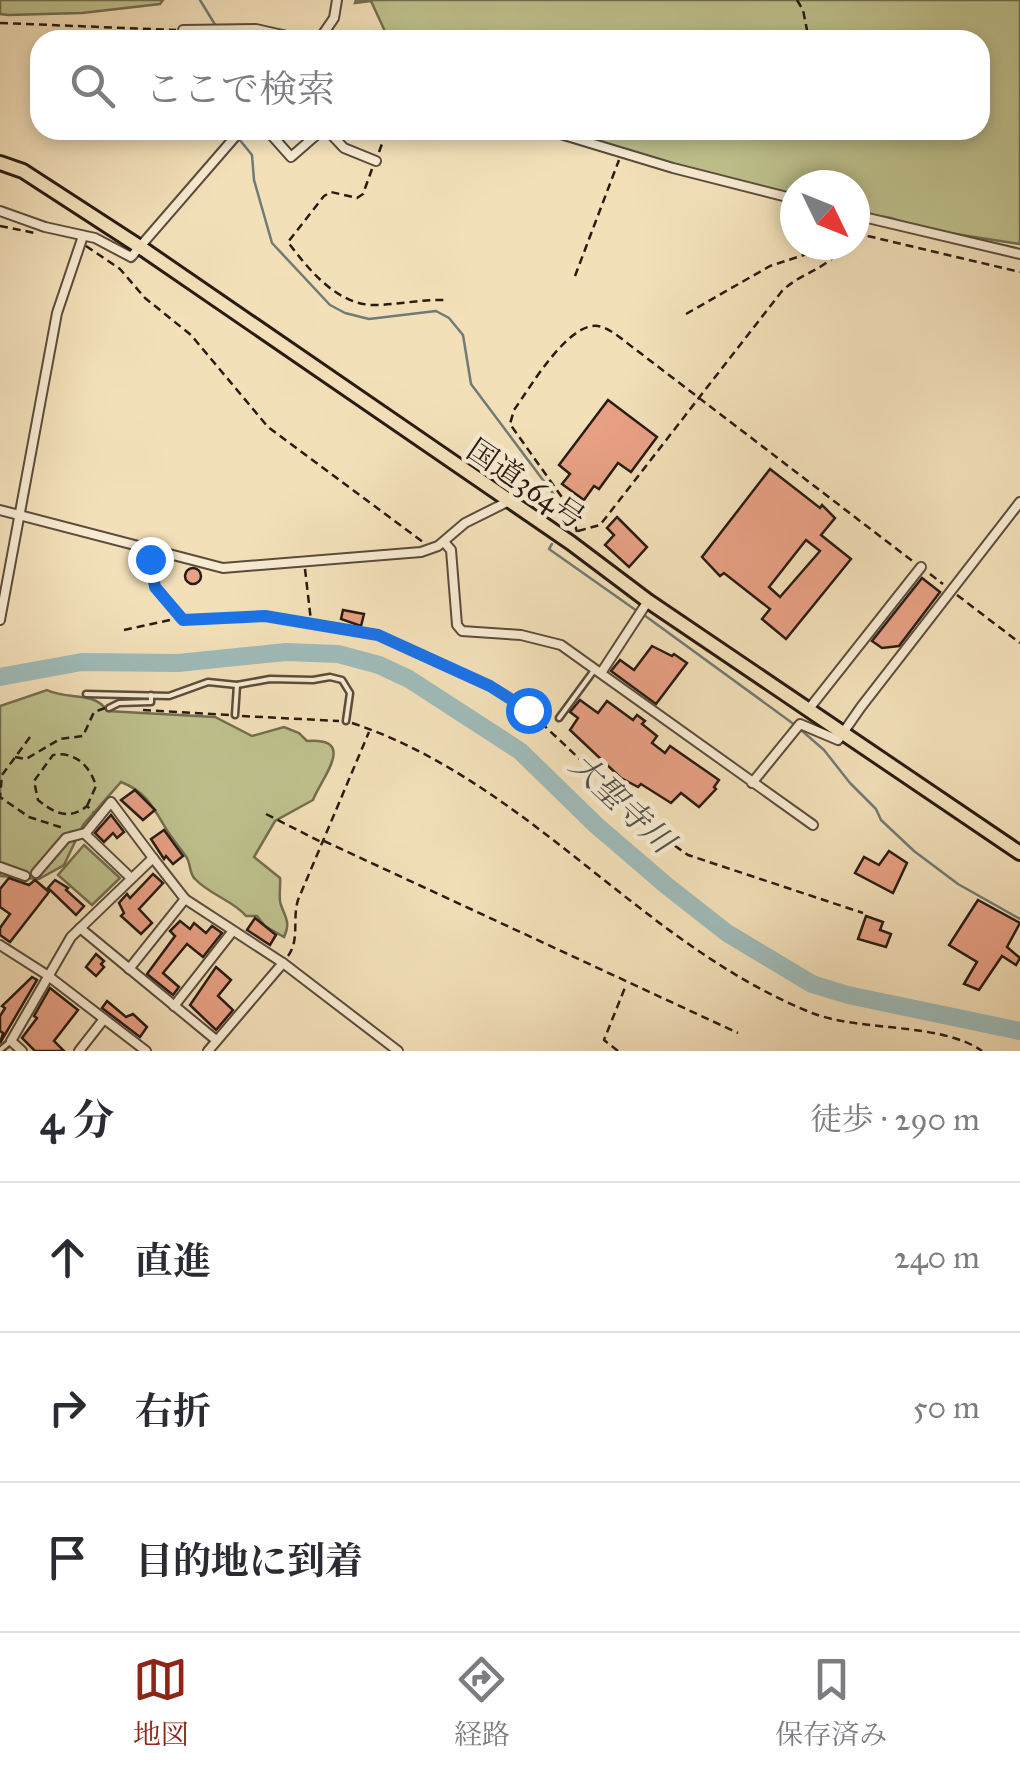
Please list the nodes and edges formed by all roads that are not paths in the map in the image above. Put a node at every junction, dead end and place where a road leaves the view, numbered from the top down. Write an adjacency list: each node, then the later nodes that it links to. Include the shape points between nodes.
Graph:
1 (336, 0): 4 (street)
2 (183, 30): 3 (street)
3 (260, 30)
4 (326, 30)
5 (232, 140): 16 (street)
6 (277, 140): 7 (street, via 294,157)
7 (313, 140)
8 (336, 140): 10 (street)
9 (573, 140): 12 (street)
10 (376, 160)
11 (0, 163): 16 (highway, 国道364号, via 23,171)
12 (780, 196)
13 (0, 211): 15 (street)
14 (870, 219): 17 (street)
15 (82, 239): 16 (street, via 131,257); 21 (street, via 57,313)
16 (140, 248): 18 (highway, 国道364号)
17 (1020, 254)
18 (506, 502): 22 (street); 24 (highway, 国道364号, via 574,538)
19 (1020, 502): 35 (street)
20 (0, 510): 21 (street)
21 (18, 515): 22 (street, via 224,568 432,550); 25 (street)
22 (444, 542): 26 (street, via 451,550 462,631 554,642)
23 (921, 567): 31 (street)
24 (648, 601): 26 (street); 31 (highway, 国道364号)
25 (0, 620)
26 (598, 671): 33 (lane); 36 (street)
27 (237, 685): 29 (lane, via 217,682 169,696); 32 (lane); 34 (lane, via 336,677 350,693)
28 (86, 694): 29 (lane)
29 (152, 694): 30 (lane, via 151,702)
30 (108, 708)
31 (808, 710): 35 (highway, 国道364号)
32 (236, 716)
33 (559, 718)
34 (346, 721)
35 (845, 734): 36 (street, via 838,740 800,724); 39 (highway, 国道364号)
36 (752, 783): 37 (street)
37 (813, 826)
38 (85, 833): 40 (street, via 114,802); 42 (street, via 60,843); 44 (street)
39 (1020, 853)
40 (152, 858): 44 (street); 45 (street)
41 (0, 867): 43 (street)
42 (36, 872)
43 (25, 876)
44 (130, 878): 46 (street)
45 (185, 899): 47 (street); 50 (street)
46 (80, 928): 50 (street); 51 (street)
47 (232, 932): 49 (street); 52 (street)
48 (0, 945): 51 (street)
49 (282, 963): 54 (street); 61 (street)
50 (129, 968): 52 (street)
51 (48, 975): 53 (street); 55 (street)
52 (174, 1006): 54 (street)
53 (104, 1018): 58 (street); 59 (street)
54 (216, 1040): 60 (street)
55 (11, 1042): 56 (lane); 57 (street)
56 (0, 1050)
57 (22, 1051)
58 (79, 1051)
59 (146, 1051)
60 (208, 1051)
61 (398, 1051)

